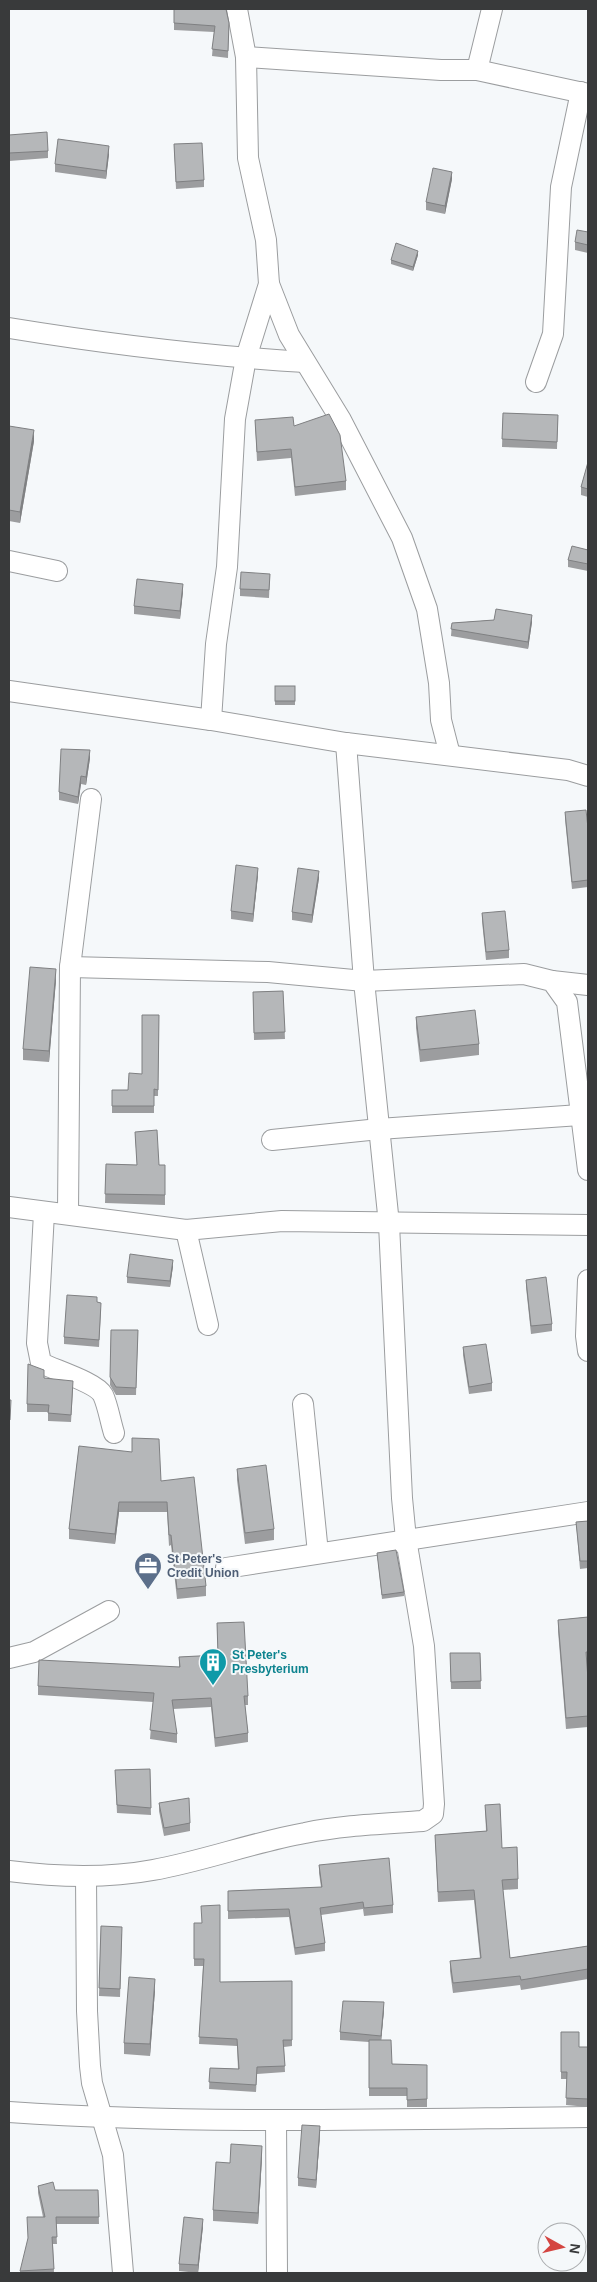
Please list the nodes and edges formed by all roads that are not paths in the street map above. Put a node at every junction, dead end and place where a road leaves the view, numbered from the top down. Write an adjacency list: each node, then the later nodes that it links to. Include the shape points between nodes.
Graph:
1 (237, 9): 3 (street)
2 (492, 9): 4 (street)
3 (246, 57): 4 (street); 6 (street, via 248,158 266,240)
4 (477, 70): 5 (street)
5 (585, 93): 10 (street, via 561,187 553,334)
6 (269, 284): 8 (street); 9 (street, via 289,335)
7 (9, 328): 8 (street, via 81,340)
8 (246, 358): 9 (street); 14 (street, via 235,419 227,567 216,644)
9 (305, 362): 16 (street, via 341,420 402,538 427,609 439,683 441,720)
10 (536, 382)
11 (9, 561): 12 (street)
12 (57, 570)
13 (9, 692): 14 (street)
14 (211, 720): 15 (street)
15 (346, 743): 16 (street); 20 (street)
16 (450, 755): 17 (street, via 568,770)
17 (588, 776)
18 (91, 799): 19 (street)
19 (70, 967): 20 (street, via 268,972); 29 (street)
20 (364, 981): 21 (street, via 524,974); 24 (street)
21 (552, 981): 22 (street); 23 (street, via 567,1002)
22 (588, 985)
23 (580, 1115): 24 (street); 26 (street)
24 (379, 1129): 25 (street); 30 (street)
25 (272, 1140)
26 (588, 1170)
27 (9, 1207): 28 (street)
28 (44, 1213): 29 (street); 37 (street, via 37,1343 41,1363 85,1381 102,1393)
29 (68, 1213): 32 (street)
30 (389, 1224): 31 (street); 32 (street, via 282,1221); 39 (street)
31 (588, 1226)
32 (186, 1230): 34 (street)
33 (588, 1280): 35 (street)
34 (208, 1325)
35 (588, 1352)
36 (303, 1404): 40 (street)
37 (114, 1432)
38 (588, 1512): 39 (street)
39 (406, 1539): 40 (street); 45 (street, via 424,1646 432,1814 423,1821 336,1827 303,1833 154,1870)
40 (318, 1553): 41 (street)
41 (226, 1568)
42 (109, 1611): 43 (street, via 34,1652)
43 (9, 1658)
44 (9, 1871): 45 (street)
45 (86, 1877): 47 (street, via 90,2066)
46 (9, 2112): 47 (street)
47 (103, 2117): 49 (street); 50 (street, via 113,2155)
48 (588, 2117): 49 (street)
49 (276, 2120): 51 (street)
50 (123, 2273)
51 (277, 2273)

